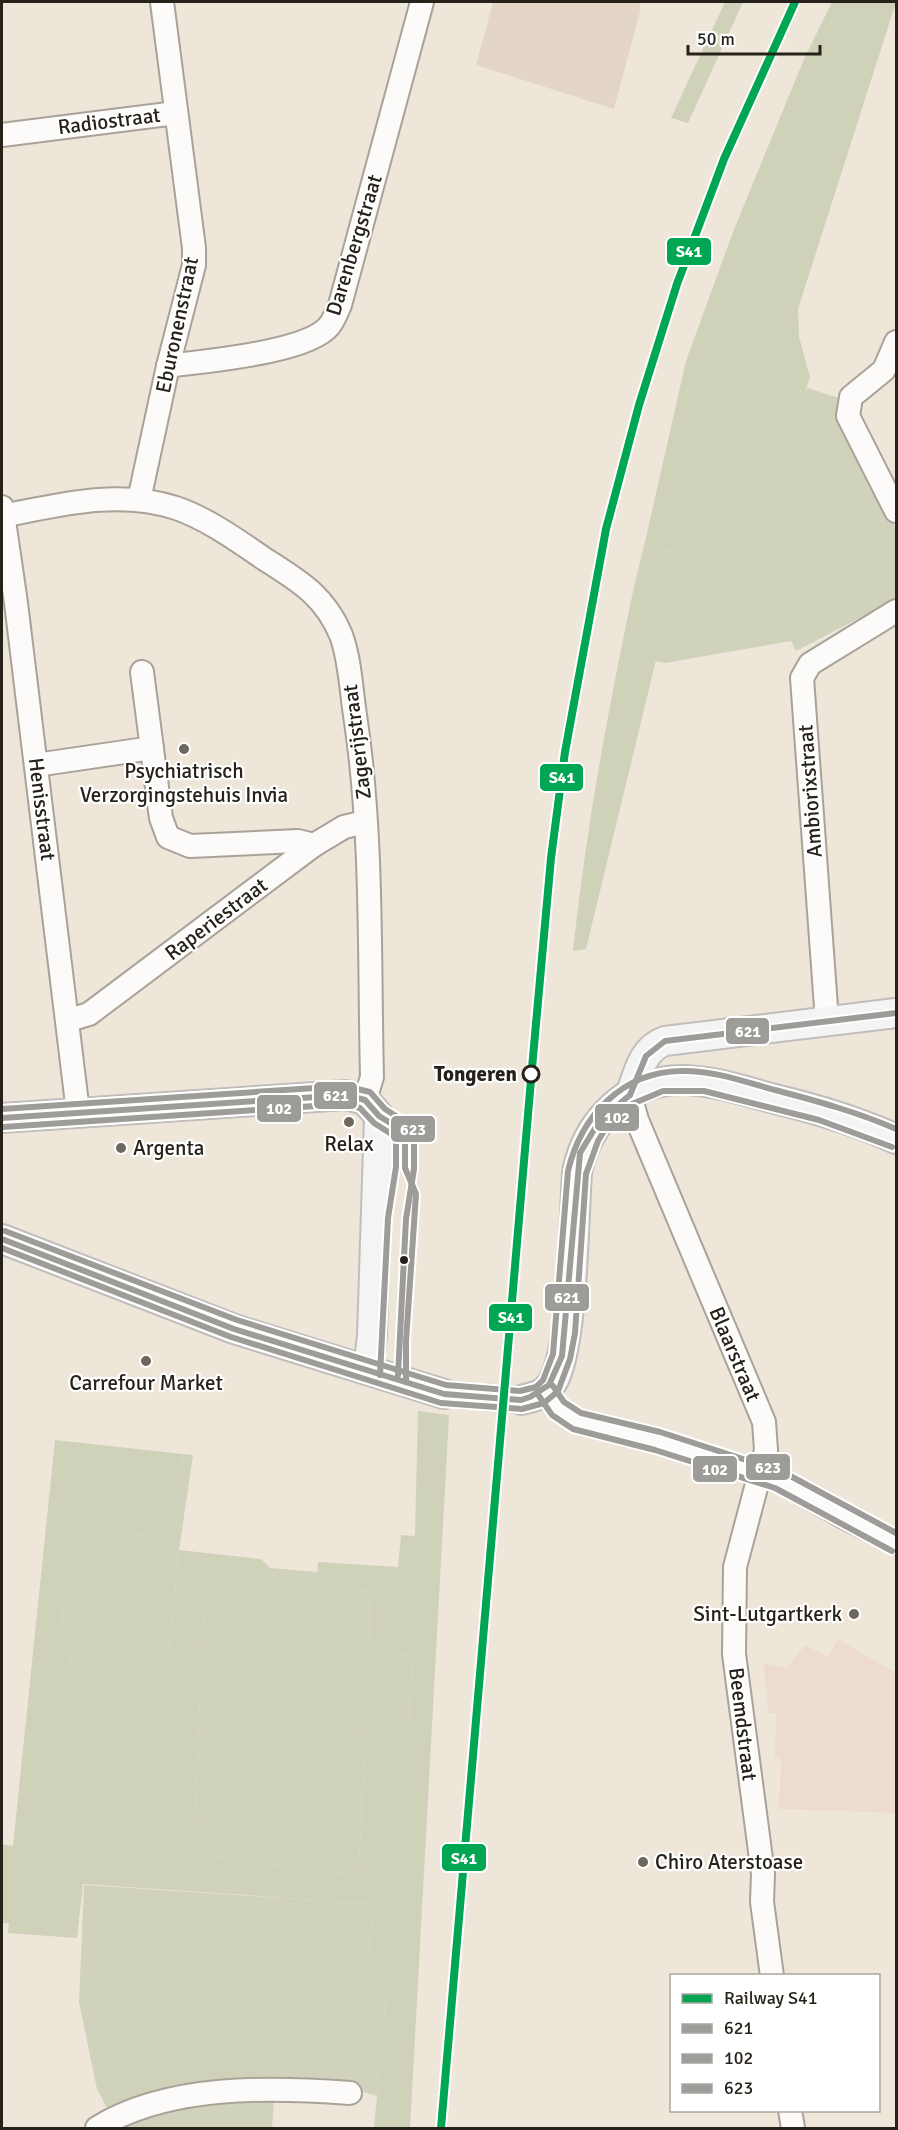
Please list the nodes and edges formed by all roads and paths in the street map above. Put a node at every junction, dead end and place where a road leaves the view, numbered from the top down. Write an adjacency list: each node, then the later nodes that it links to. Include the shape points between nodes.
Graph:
1 (162, 2): 3 (street, Radiostraat)
2 (422, 2): 6 (street, Darenbergstraat, via 340,305 329,327 312,338 281,348)
3 (176, 112): 4 (street, Radiostraat); 6 (street, Eburonenstraat, via 194,265)
4 (2, 135)
5 (897, 342): 8 (street, via 884,370 851,397 848,416)
6 (168, 366): 7 (street, Eburonenstraat)
7 (140, 500): 9 (street, Zagerijstraat, via 92,500); 14 (street, Zagerijstraat, via 176,508 207,523 310,588 325,606 342,637 347,662 365,785)
8 (897, 511)
9 (2, 513): 13 (street, Henisstraat)
10 (897, 611): 18 (street, Ambiorixstraat, via 810,664 802,678)
11 (142, 672): 12 (street)
12 (152, 748): 13 (street); 15 (street, via 161,818 168,837 190,846 298,841)
13 (36, 765): 17 (street, Henisstraat)
14 (365, 822): 15 (street, Raperiestraat, via 344,827); 20 (street, Zagerijstraat, via 372,1077)
15 (314, 845): 17 (street, Raperiestraat, via 89,1014)
16 (897, 1013): 18 (main road)
17 (69, 1020): 21 (street, Henisstraat)
18 (827, 1021): 19 (main road, via 656,1044 644,1059)
19 (630, 1095): 23 (main road, via 672,1080 708,1083 828,1113); 27 (main road, via 602,1115 580,1153 566,1332 556,1378); 28 (street, Blaarstraat, via 637,1120 764,1422 766,1450)
20 (366, 1100): 21 (main road, via 345,1095); 25 (main road, via 379,1116)
21 (78, 1112): 22 (main road)
22 (2, 1119)
23 (897, 1139)
24 (2, 1239): 25 (main road, via 234,1329)
25 (368, 1368): 26 (main road)
26 (444, 1394)
27 (533, 1396): 28 (street, via 577,1421)
28 (761, 1474): 29 (street); 30 (street, Beemdstraat, via 735,1567 734,1654 763,1874 762,1902)
29 (897, 1543)
30 (772, 1974)
31 (350, 2093): 33 (street, via 242,2088 140,2108)
32 (790, 2112): 34 (street)
33 (97, 2128)
34 (793, 2128)

